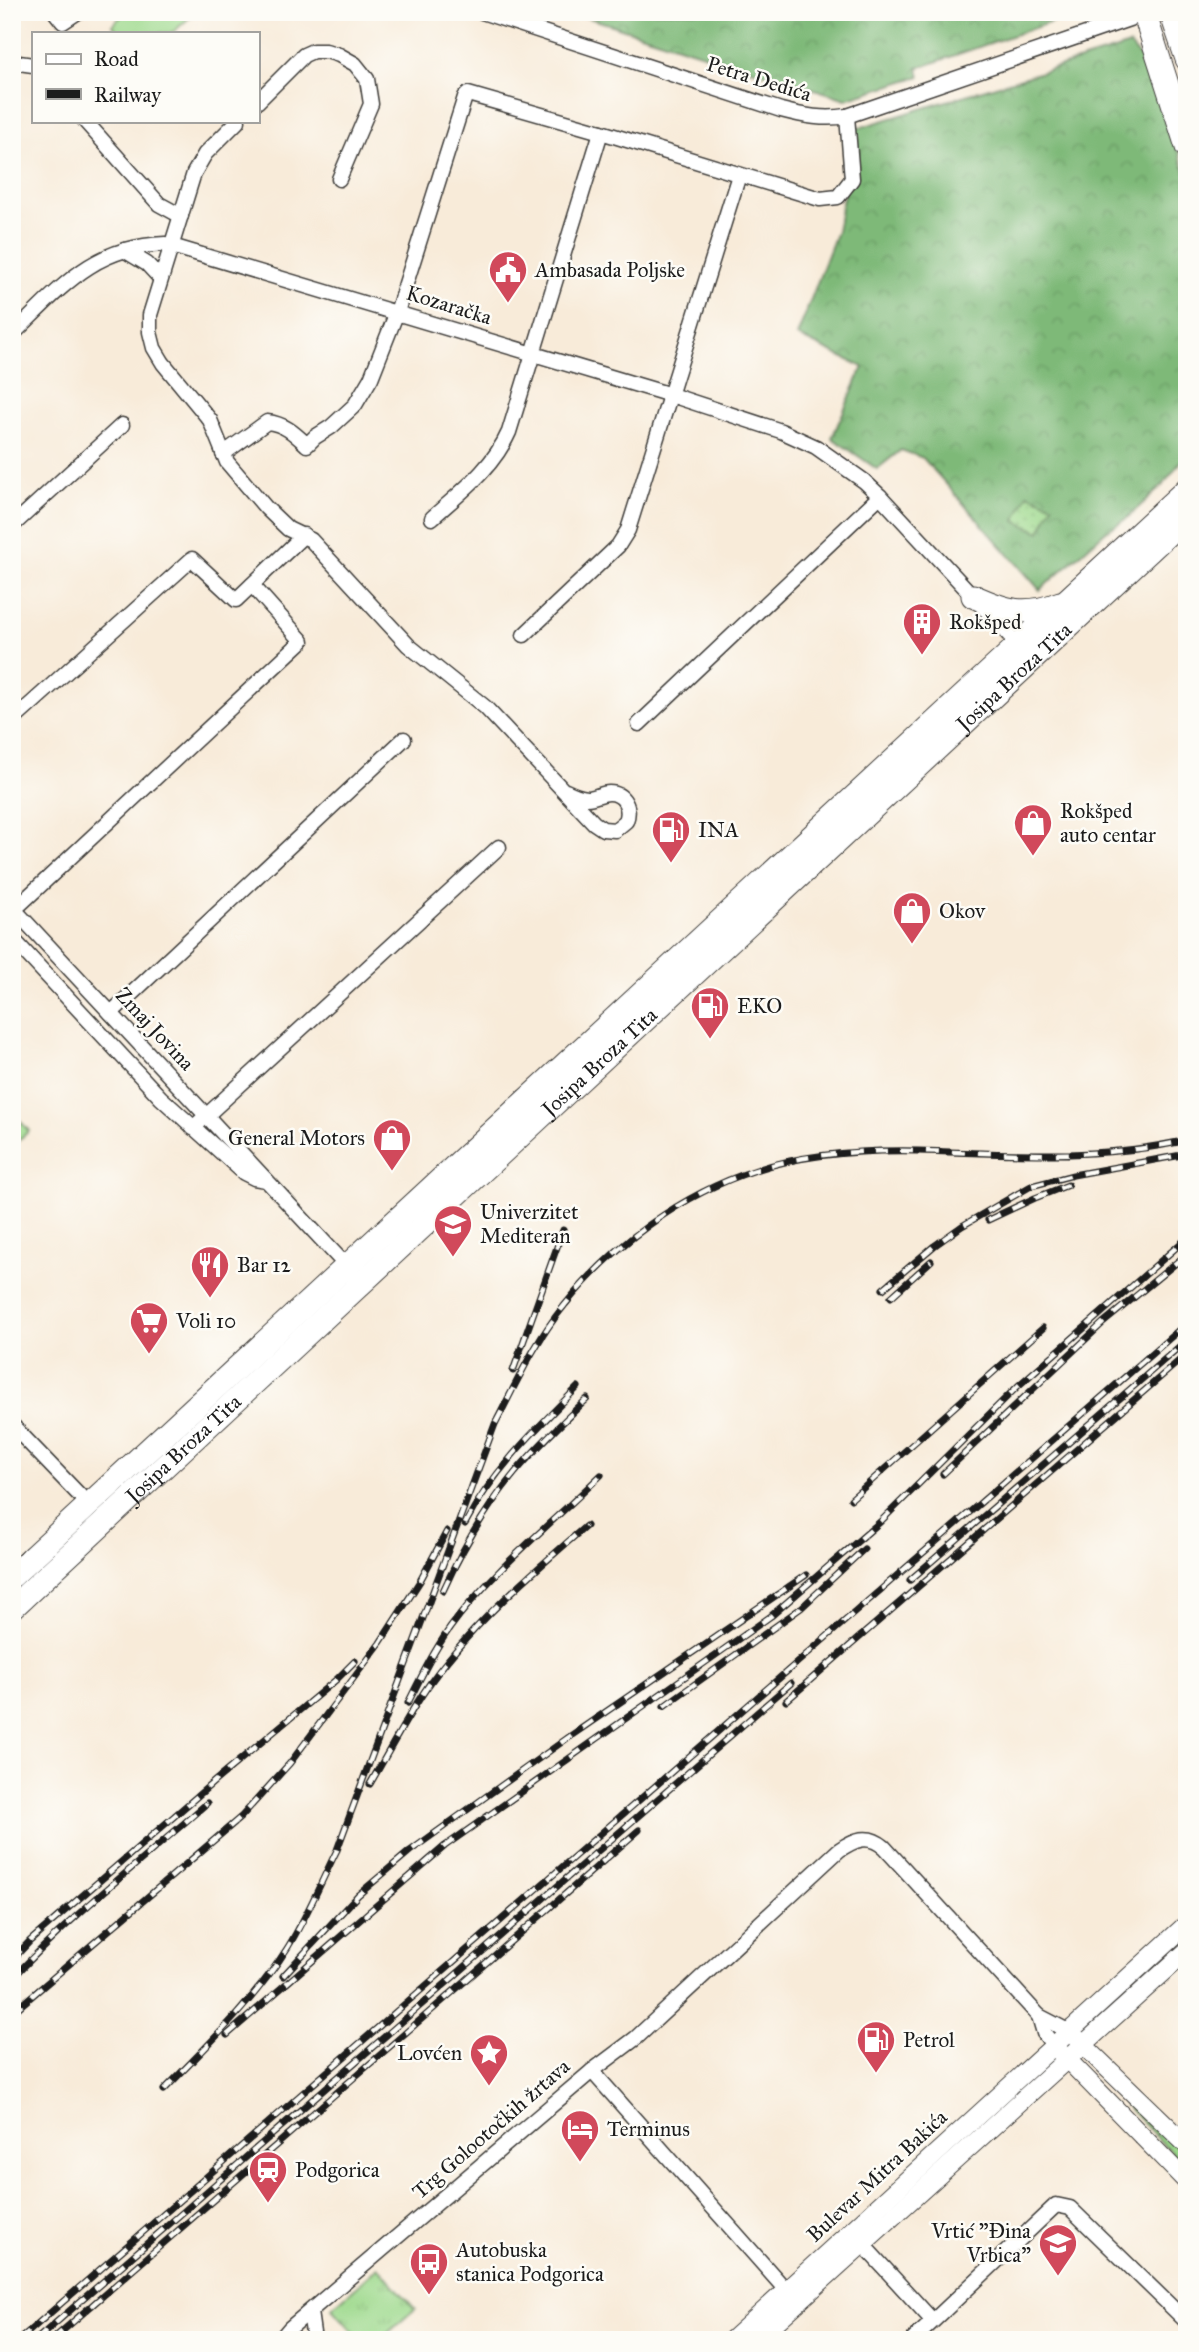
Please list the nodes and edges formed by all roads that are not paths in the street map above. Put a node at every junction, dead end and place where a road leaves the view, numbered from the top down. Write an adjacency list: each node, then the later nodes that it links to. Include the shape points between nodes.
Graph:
1 (78, 12): 6 (street)
2 (482, 12): 5 (street, Petra Dedića)
3 (1171, 12): 7 (main road)
4 (1144, 13): 11 (street, Petra Dedića); 15 (main road)
5 (524, 19): 11 (street, Petra Dedića, via 781,110 818,118)
6 (60, 20)
7 (1187, 59)
8 (12, 62): 9 (street)
9 (32, 65)
10 (259, 100): 17 (street, via 313,51 326,51 355,64 367,79 371,104)
11 (847, 116): 16 (street, via 852,179 838,197 820,199)
12 (86, 122): 18 (street, via 159,204)
13 (237, 122): 18 (street, via 200,162)
14 (601, 132): 16 (street); 22 (street, via 468,94); 24 (street)
15 (1187, 147)
16 (740, 175): 25 (street)
17 (339, 179)
18 (181, 216): 19 (street)
19 (172, 245): 20 (street, Kozaračka); 21 (street); 22 (street, Kozaračka)
20 (124, 250): 21 (street); 23 (street, Kozaračka, via 80,271)
21 (160, 278): 27 (street, via 150,315 154,348 210,420)
22 (397, 312): 24 (street, Kozaračka); 27 (street, via 364,392 331,427 307,445 291,430 267,422)
23 (12, 334)
24 (534, 353): 25 (street, Kozaračka); 31 (street, via 501,450)
25 (671, 395): 29 (street, Kozaračka, via 816,447); 39 (street, via 623,538)
26 (122, 425): 32 (street)
27 (223, 454): 34 (street, via 272,515)
28 (1187, 489): 38 (main road, Josipa Broza Tita)
29 (880, 496): 37 (street, Kozaračka); 42 (street)
30 (1187, 516): 35 (main road, Josipa Broza Tita)
31 (432, 518)
32 (12, 526)
33 (1187, 529): 35 (main road)
34 (304, 536): 36 (street); 44 (street, via 408,645 485,706)
35 (1158, 542): 40 (main road, Josipa Broza Tita)
36 (252, 585): 41 (street, via 236,600 192,559); 46 (street, via 302,641)
37 (973, 596): 38 (main road, via 1018,611 1037,611); 40 (street, Kozaračka)
38 (1066, 601): 40 (main road, Josipa Broza Tita)
39 (524, 635)
40 (1026, 652): 52 (main road, Josipa Broza Tita)
41 (12, 721)
42 (639, 724)
43 (404, 739): 48 (street)
44 (566, 791)
45 (499, 847): 49 (street)
46 (13, 908): 48 (street, Zmaj Jovina)
47 (12, 938): 50 (street, Zmaj Jovina)
48 (111, 1013): 49 (street, Zmaj Jovina)
49 (206, 1116): 50 (street); 51 (street, Zmaj Jovina)
50 (193, 1128): 51 (street, Zmaj Jovina, via 244,1173)
51 (267, 1180): 52 (street, Zmaj Jovina)
52 (354, 1275): 54 (main road, Josipa Broza Tita); 56 (main road, Josipa Broza Tita)
53 (12, 1425): 54 (street)
54 (89, 1505): 55 (main road, Josipa Broza Tita)
55 (12, 1576)
56 (12, 1608)
57 (1187, 1924): 60 (street, Bulevar Mitra Bakića)
58 (1187, 1951): 61 (street, Bulevar Mitra Bakića)
59 (1039, 2016): 60 (street); 62 (street); 64 (street, via 884,1847 856,1840 839,1850 636,2038)
60 (1068, 2031): 61 (street); 62 (street, Bulevar Mitra Bakića)
61 (1083, 2044): 63 (street, Bulevar Mitra Bakića); 65 (street)
62 (1053, 2045): 63 (street); 67 (street, Bulevar Mitra Bakića)
63 (1067, 2059): 66 (street); 67 (street, Bulevar Mitra Bakića)
64 (592, 2071): 68 (street, Trg Golootočkih žrtava); 69 (street, Trg Golootočkih žrtava)
65 (1187, 2145)
66 (1187, 2182)
67 (856, 2237): 68 (street, Bulevar Mitra Bakića); 70 (street)
68 (792, 2297): 74 (street, Bulevar Mitra Bakića); 75 (street, Bulevar Mitra Bakića)
69 (310, 2312): 72 (street, Trg Golootočkih žrtava); 73 (street)
70 (932, 2320): 71 (street, via 1056,2204 1063,2204); 76 (street)
71 (1187, 2322)
72 (280, 2340)
73 (314, 2340)
74 (732, 2340)
75 (756, 2340)
76 (913, 2340)

